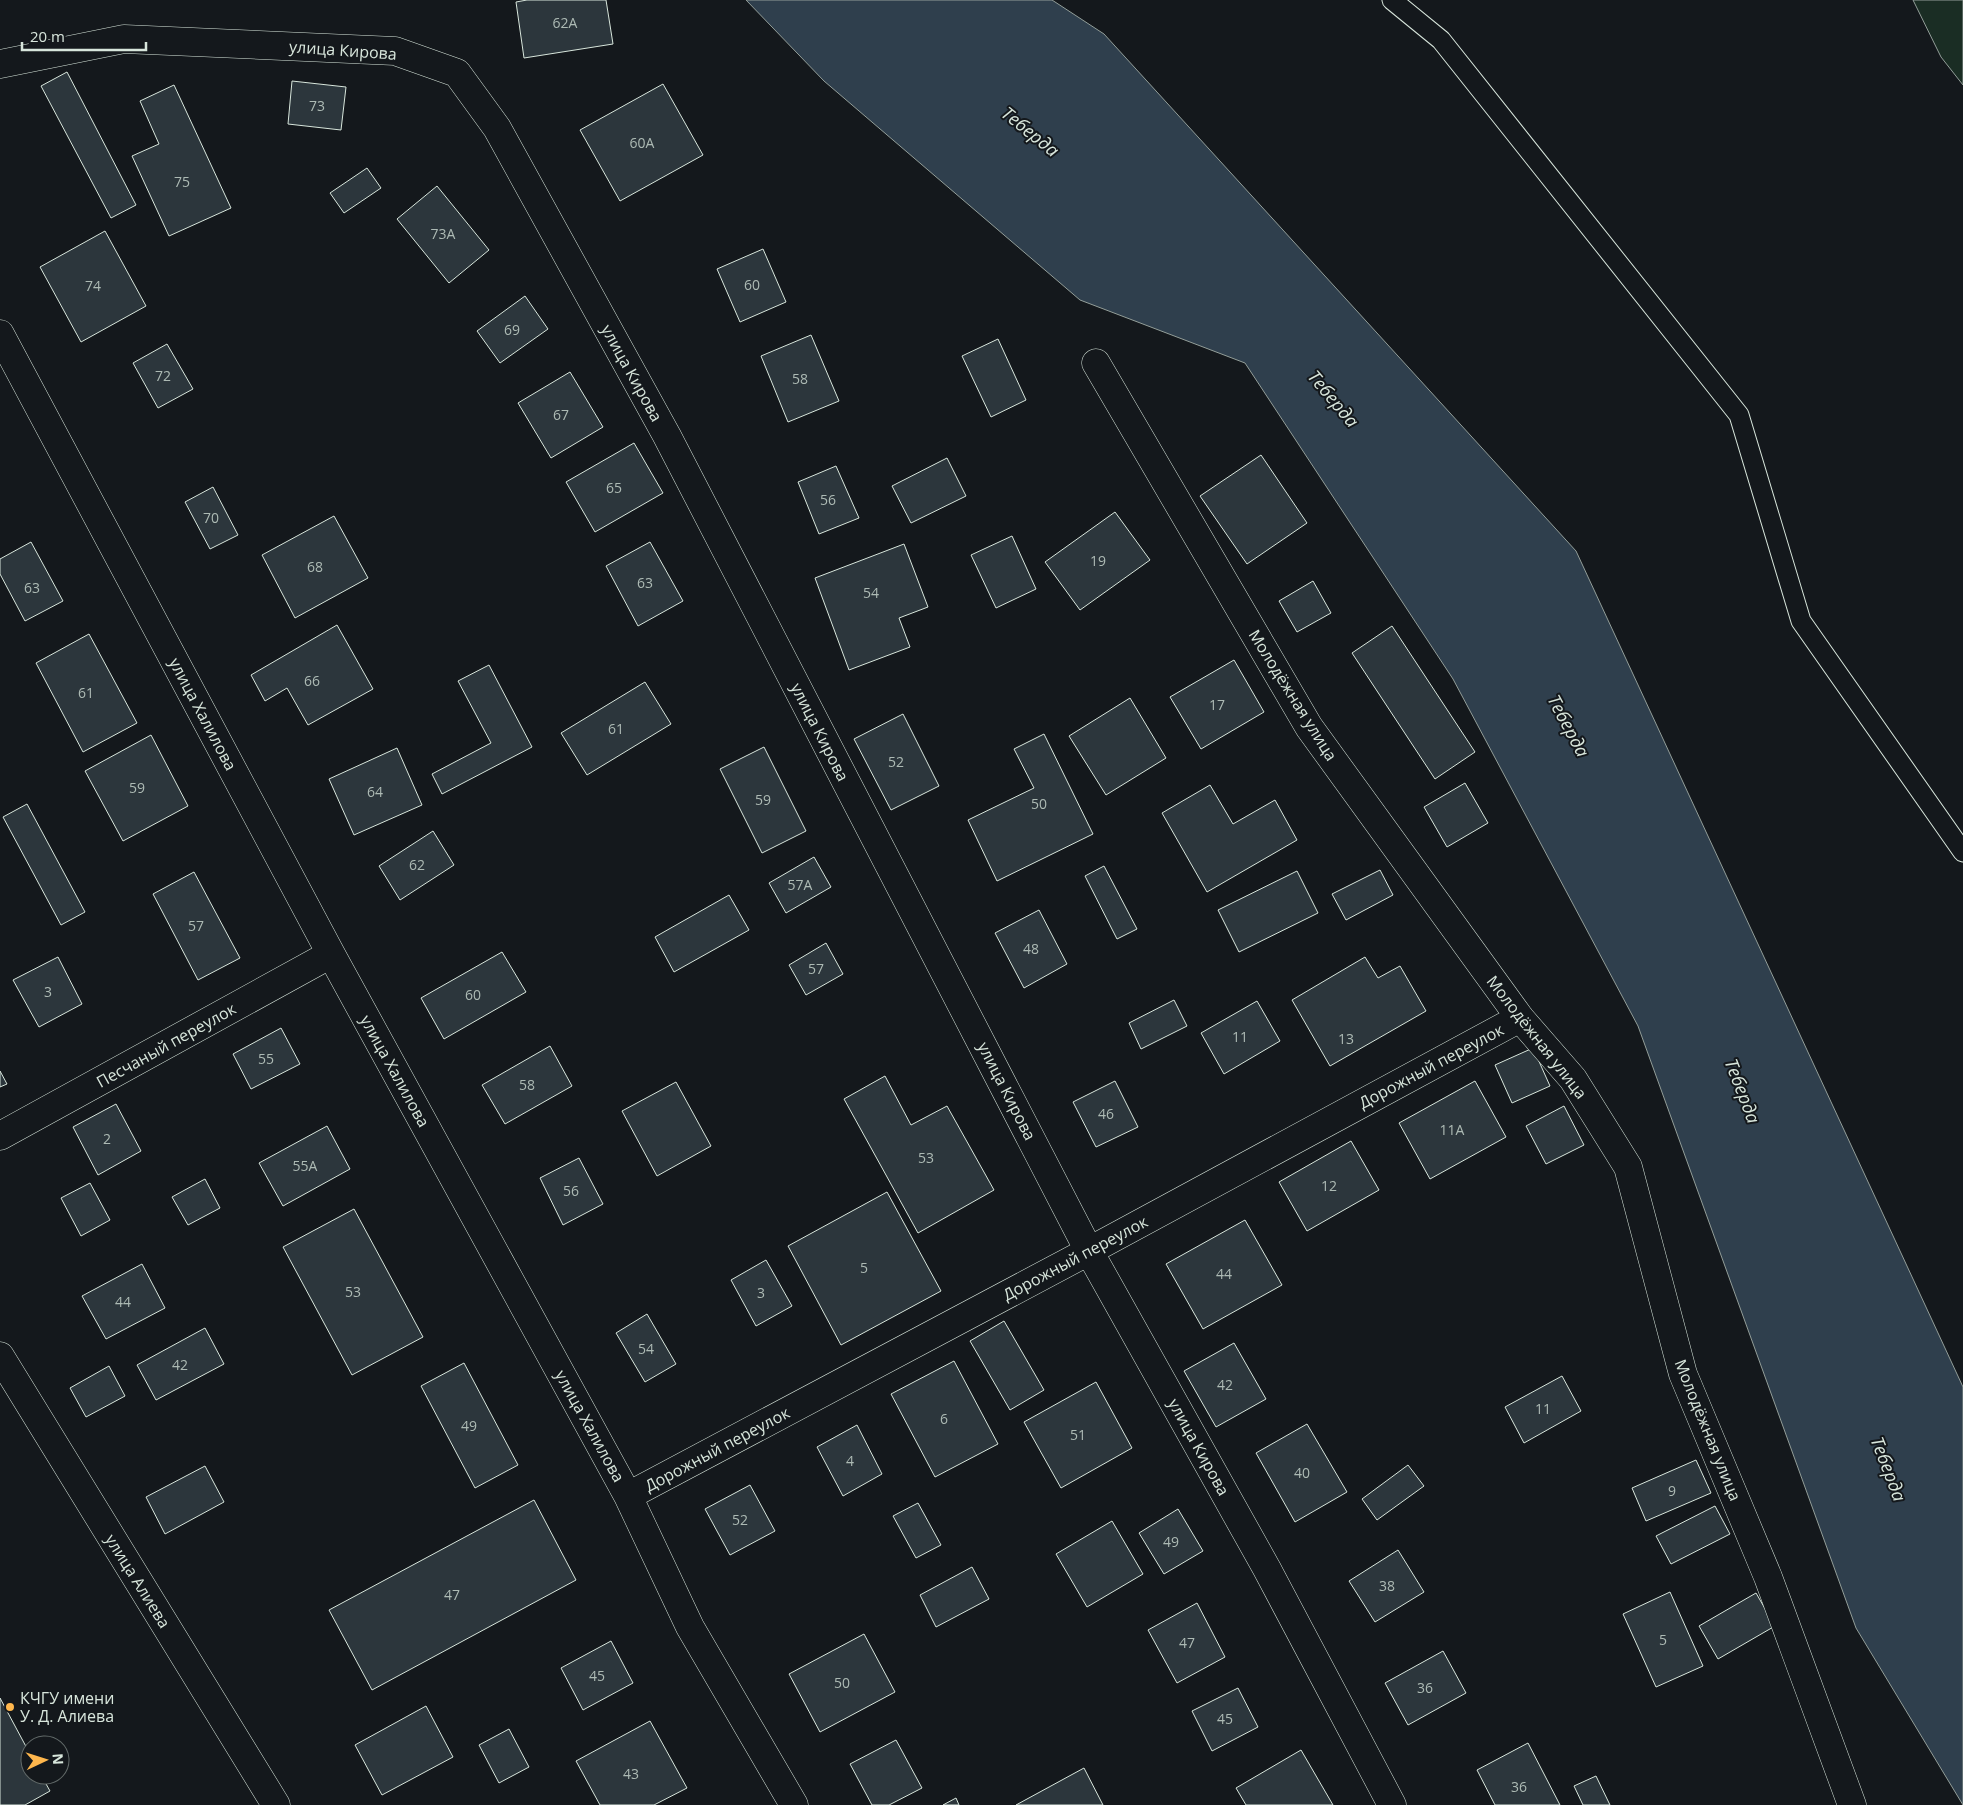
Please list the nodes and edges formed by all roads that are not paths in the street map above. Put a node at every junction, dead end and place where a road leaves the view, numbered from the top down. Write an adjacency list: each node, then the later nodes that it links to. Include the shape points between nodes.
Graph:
1 (1392, 0): 5 (lane, via 1441,40 1739,415 1801,621)
2 (0, 64): 9 (street, улица Кирова, via 124,39 395,51 457,73 497,128 662,428)
3 (0, 334): 6 (street, улица Халилова)
4 (1096, 363): 7 (street, Молодёжная улица, via 1309,727)
5 (1963, 852)
6 (331, 954): 8 (street, Песчаный переулок); 11 (street, улица Халилова)
7 (1520, 1018): 9 (street, Дорожный переулок); 15 (street, Молодёжная улица, via 1573,1079 1628,1166 1683,1374 1768,1577)
8 (0, 1136)
9 (1089, 1251): 11 (street, Дорожный переулок); 14 (street, улица Кирова, via 1267,1569)
10 (0, 1356): 12 (street, улица Алиева)
11 (628, 1496): 13 (street, улица Халилова, via 690,1628)
12 (276, 1805)
13 (794, 1805)
14 (1392, 1805)
15 (1852, 1805)

